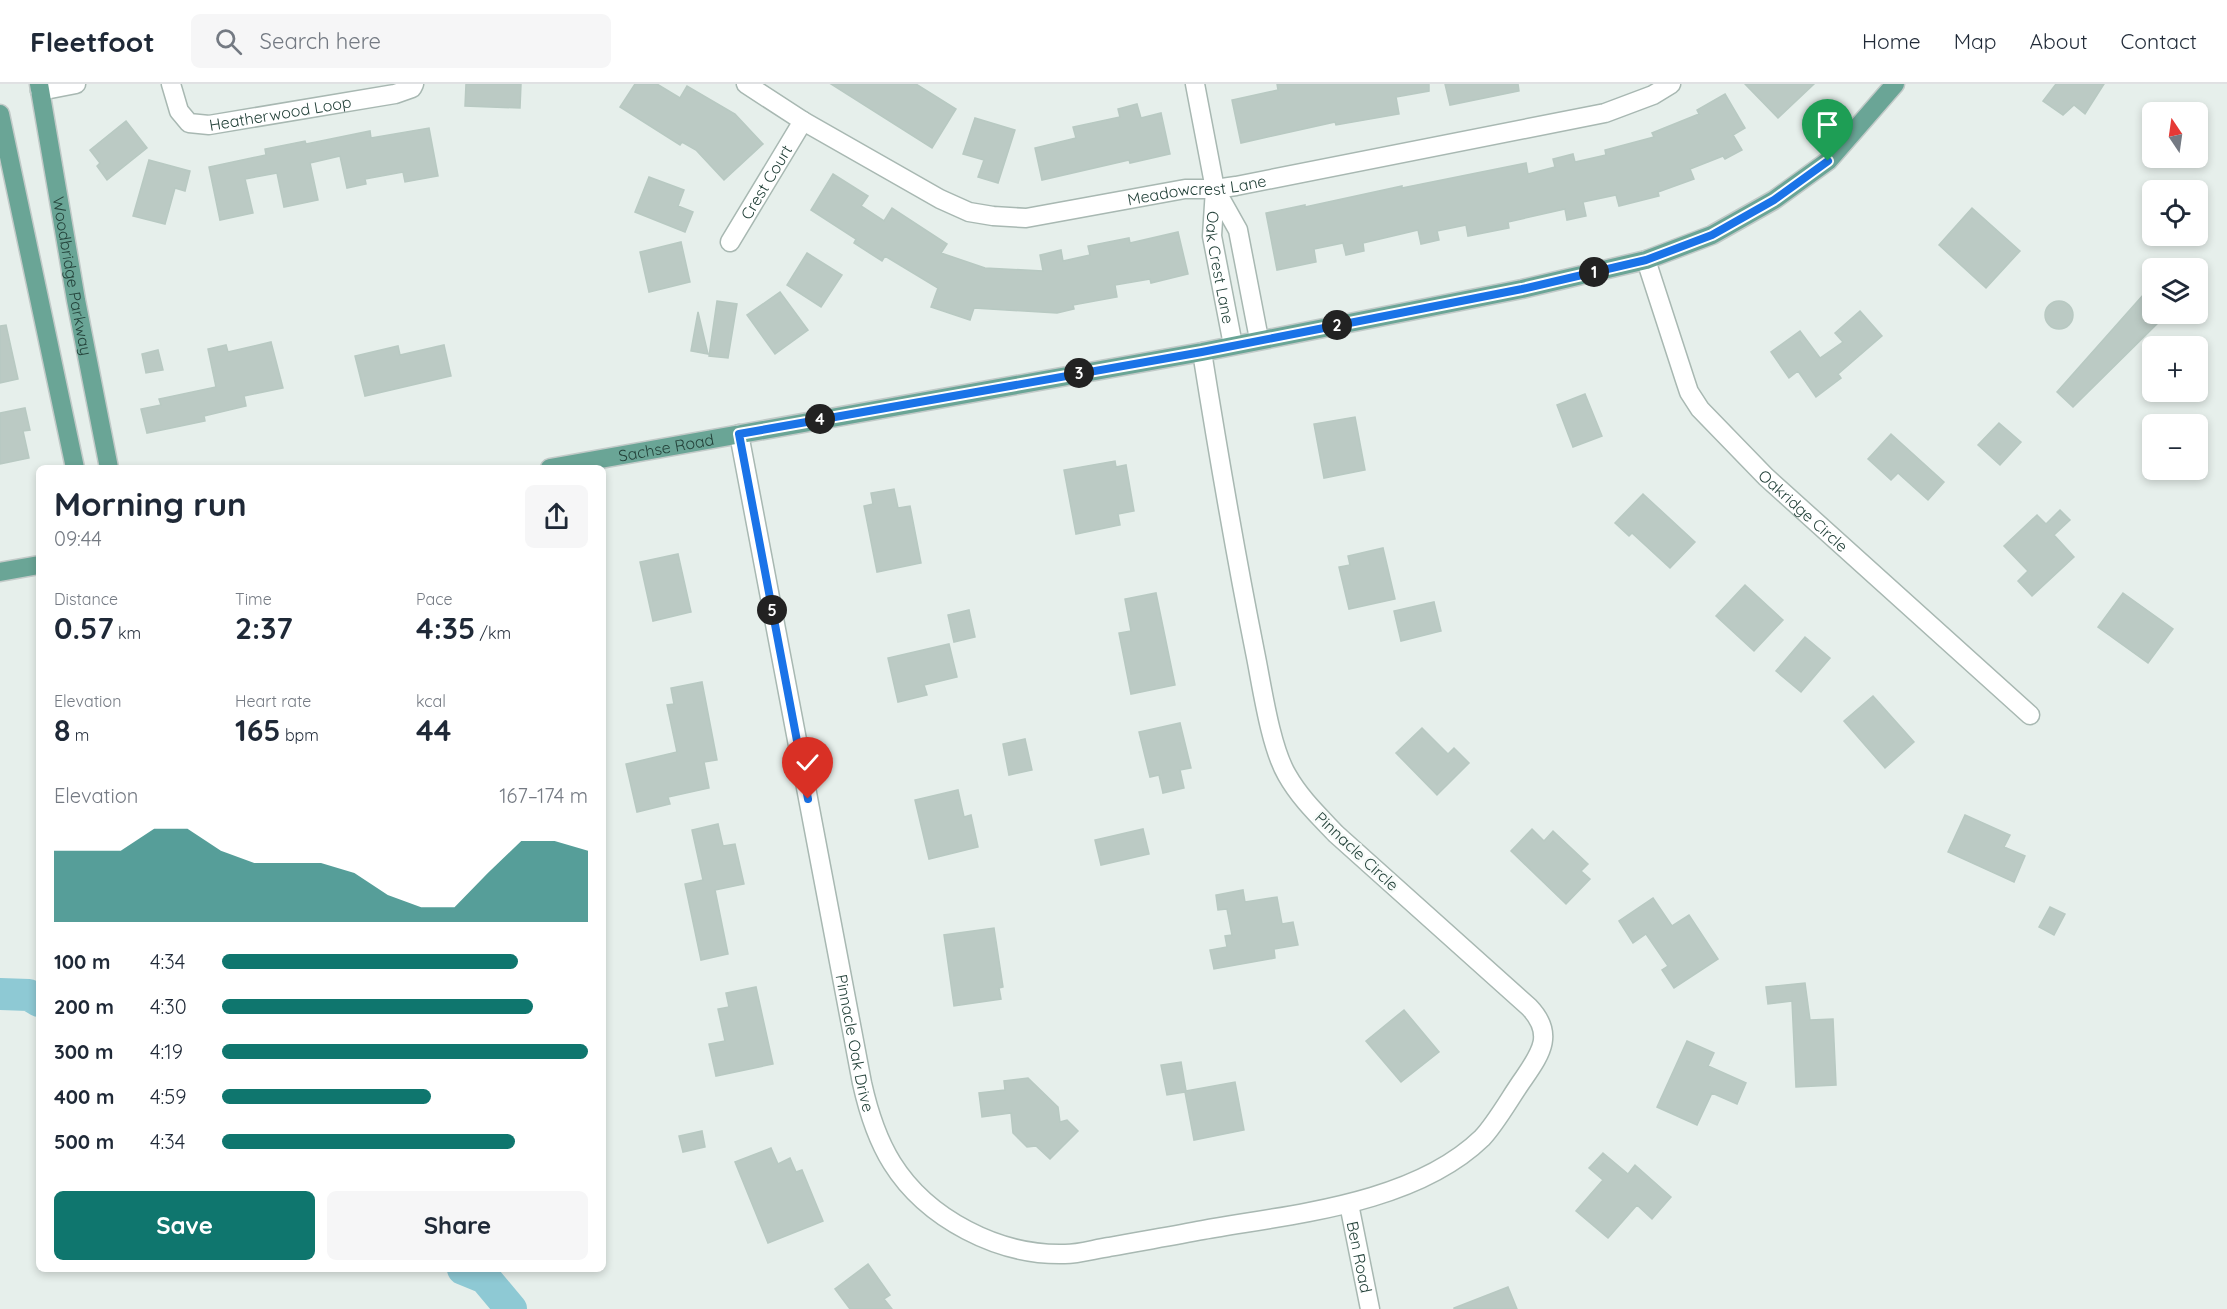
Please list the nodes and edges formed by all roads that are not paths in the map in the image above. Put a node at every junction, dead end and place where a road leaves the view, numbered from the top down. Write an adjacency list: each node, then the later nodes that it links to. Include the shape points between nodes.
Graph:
1 (76, 84): 8 (street)
2 (171, 84): 3 (street, Heatherwood Loop, via 179,111 189,123 209,126 395,94)
3 (414, 84)
4 (746, 84): 10 (street, Meadowcrest Lane)
5 (1195, 84): 11 (street, Oak Crest Lane)
6 (1671, 84): 11 (street, Meadowcrest Lane, via 1605,113)
7 (1895, 84): 13 (main road, Sachse Road, via 1828,161 1774,200 1712,235)
8 (39, 88): 19 (main road, Woodbridge Parkway)
9 (0, 114): 18 (main road)
10 (803, 121): 11 (street, Meadowcrest Lane, via 940,199 969,212 993,216 1026,218 1185,189); 12 (street, Crest Court)
11 (1215, 189): 14 (street, Oak Crest Lane, via 1238,230); 15 (street, Oak Crest Lane, via 1212,236)
12 (730, 242)
13 (1646, 260): 14 (main road, Sachse Road, via 1522,289); 23 (street, Oakridge Circle, via 1689,392 1700,409 1766,477)
14 (1259, 339): 15 (main road, Sachse Road)
15 (1233, 345): 16 (main road, Sachse Road)
16 (1202, 352): 17 (main road, Sachse Road); 24 (street, Pinnacle Circle, via 1264,695 1286,773 1308,805 1336,834 1529,1007 1543,1028 1544,1040 1537,1059 1484,1136 1453,1162 1423,1178)
17 (739, 434): 20 (main road, Sachse Road); 24 (street, Pinnacle Oak Drive, via 862,1083 869,1112 891,1162 909,1187 948,1219 987,1239 1017,1250 1065,1254)
18 (74, 465)
19 (108, 465)
20 (567, 465)
21 (36, 566): 22 (main road)
22 (0, 572)
23 (2030, 715)
24 (1349, 1204): 25 (street, Ben Road)
25 (1370, 1309)

